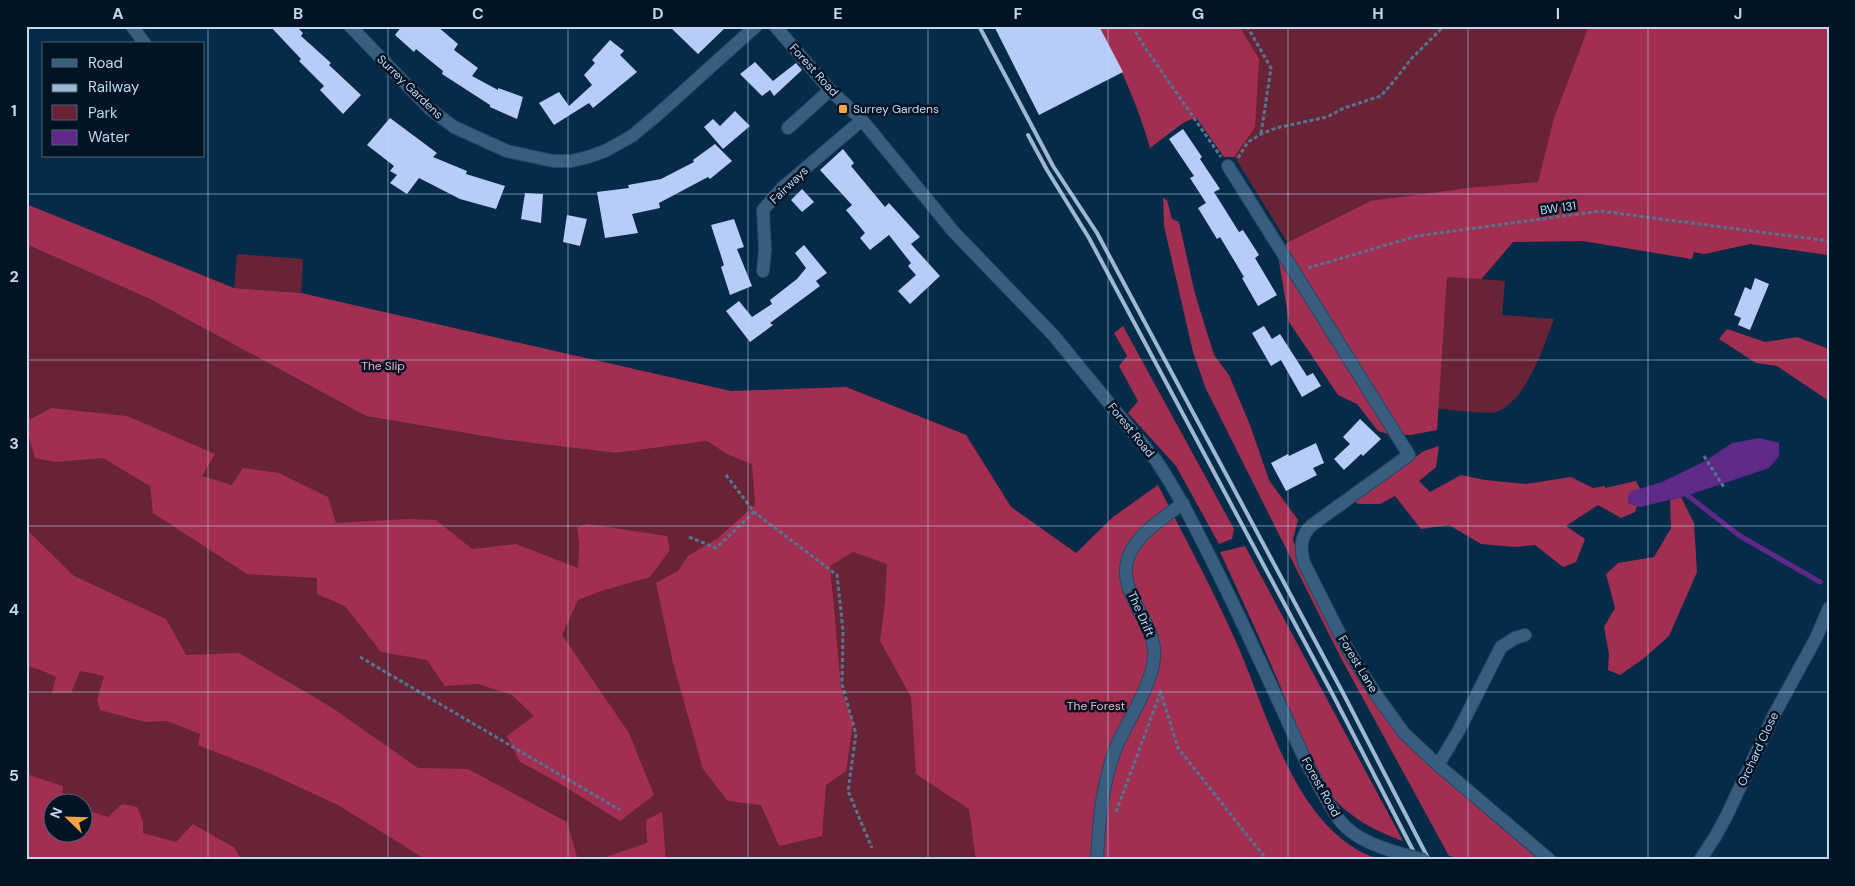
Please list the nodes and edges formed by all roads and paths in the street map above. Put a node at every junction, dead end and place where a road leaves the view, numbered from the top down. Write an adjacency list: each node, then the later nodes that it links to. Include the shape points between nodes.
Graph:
1 (132, 26): 8 (street)
2 (350, 26): 3 (street, Surrey Gardens, via 430,110 454,127 507,151 553,161 588,157 632,136)
3 (756, 26)
4 (775, 26): 9 (street, Forest Road)
5 (1132, 26): 13 (path)
6 (1247, 26): 12 (path, via 1271,68)
7 (1444, 26): 12 (path, via 1381,96 1327,117)
8 (144, 42)
9 (830, 90): 10 (street, Forest Road); 11 (street)
10 (862, 120): 15 (street, Fairways, via 782,188 763,210); 20 (street, Forest Road, via 954,231 1054,336 1154,459)
11 (788, 128)
12 (1261, 134): 13 (path, via 1248,142)
13 (1228, 166): 16 (street)
14 (1829, 241): 16 (path, BW 131, via 1600,211 1417,236)
15 (764, 271)
16 (1293, 272): 28 (street, Forest Lane, via 1408,456 1306,531 1301,552 1304,563 1348,650 1374,693 1404,733)
17 (1704, 456): 19 (path)
18 (726, 475): 21 (path)
19 (1725, 489)
20 (1183, 503): 26 (street, The Drift, via 1136,543 1128,559 1126,577 1154,645); 34 (street, Forest Road, bridge, via 1247,631 1307,764 1338,819 1371,843)
21 (754, 512): 22 (path, via 716,548); 31 (path, via 837,574 843,630 842,684 856,734 848,791)
22 (689, 537)
23 (1829, 608): 36 (street, Orchard Close, via 1726,817)
24 (1525, 636): 28 (street, via 1501,646)
25 (360, 657): 29 (path)
26 (1153, 668): 27 (path); 32 (street, The Drift, via 1107,774 1100,805)
27 (1161, 693): 30 (path); 33 (path, via 1178,748)
28 (1438, 765): 35 (street, Forest Lane)
29 (620, 810)
30 (1116, 814)
31 (872, 848)
32 (1097, 860)
33 (1267, 860)
34 (1424, 860)
35 (1550, 860)
36 (1700, 860)

